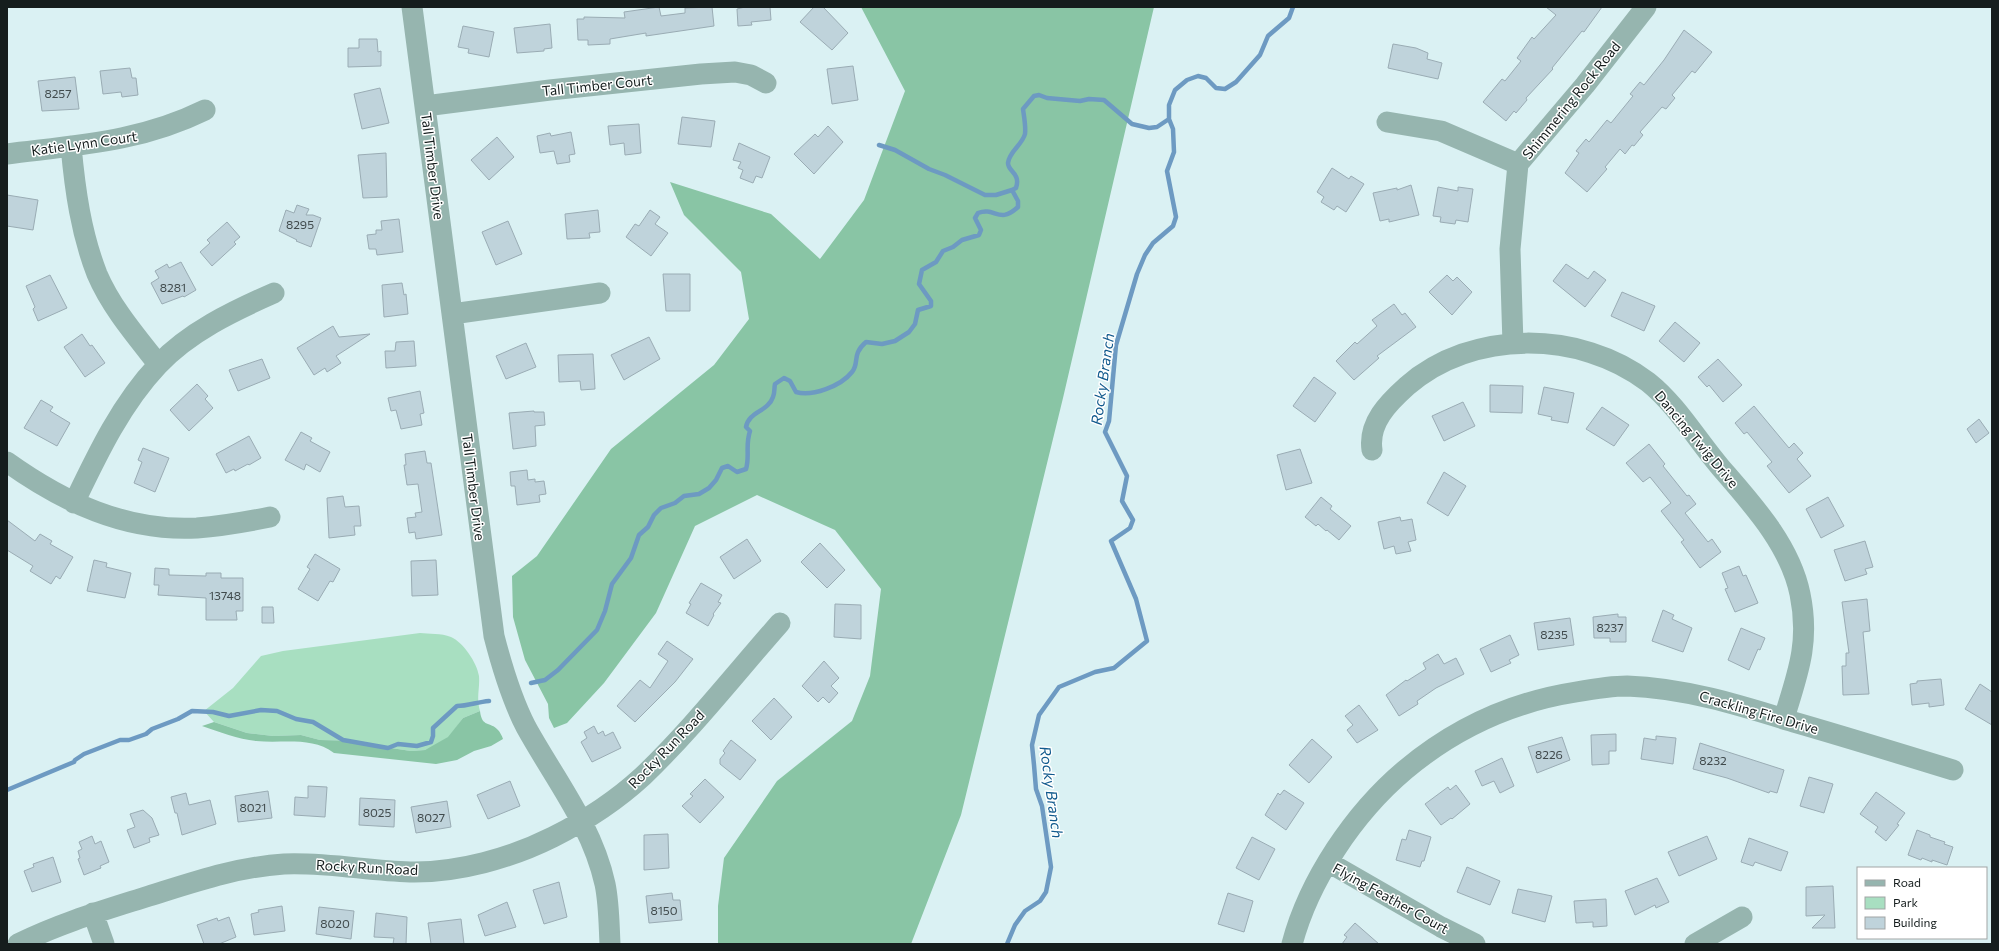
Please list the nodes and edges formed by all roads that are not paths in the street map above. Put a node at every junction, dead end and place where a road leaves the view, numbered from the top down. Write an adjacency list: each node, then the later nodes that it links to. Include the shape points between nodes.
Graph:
1 (412, 7): 4 (street, Tall Timber Drive)
2 (1646, 7): 9 (street, Shimmering Rock Road, via 1585,85)
3 (766, 83): 4 (street, Tall Timber Court, via 751,75 735,72 701,74)
4 (425, 106): 12 (street, Tall Timber Drive)
5 (205, 110): 7 (street, Katie Lynn Court, via 150,133 116,141)
6 (1387, 122): 9 (street, via 1441,131)
7 (71, 146): 8 (street, Katie Lynn Court); 14 (street, via 80,219 98,275 131,330)
8 (7, 154)
9 (1518, 164): 13 (street, Shimmering Rock Road, via 1510,249)
10 (274, 293): 14 (street, via 206,327 178,346)
11 (600, 293): 12 (street)
12 (452, 314): 22 (street, Tall Timber Drive, via 494,636 502,669 526,727)
13 (1513, 344): 15 (street, Dancing Twig Drive, via 1460,354 1416,378 1397,395 1375,422); 20 (street, Dancing Twig Drive, via 1560,346 1586,351 1610,360 1638,376 1667,401 1768,525 1790,564 1800,592 1804,616 1802,661)
14 (158, 364): 17 (street, via 120,416 95,458)
15 (1372, 450)
16 (7, 462): 17 (street, via 36,483)
17 (74, 503): 18 (street, via 101,514 158,527 196,528 229,525)
18 (270, 516)
19 (780, 623): 22 (street, Rocky Run Road, via 642,777)
20 (1784, 718): 21 (street, Crackling Fire Drive); 23 (street, Crackling Fire Drive, via 1710,697 1626,686 1596,688 1521,704 1472,725 1414,762 1379,794)
21 (1953, 770)
22 (581, 821): 24 (street, Rocky Run Road, via 524,850 490,861 454,868 411,872 320,864 250,868 216,875); 28 (street, Tall Timber Drive, via 605,884)
23 (1328, 862): 29 (street, Crackling Fire Drive, via 1305,906); 30 (street, Flying Feather Court)
24 (94, 913): 26 (street, Rocky Run Road); 27 (street)
25 (1742, 917): 31 (street)
26 (18, 944)
27 (104, 944)
28 (610, 944)
29 (1292, 944)
30 (1475, 944)
31 (1695, 944)

